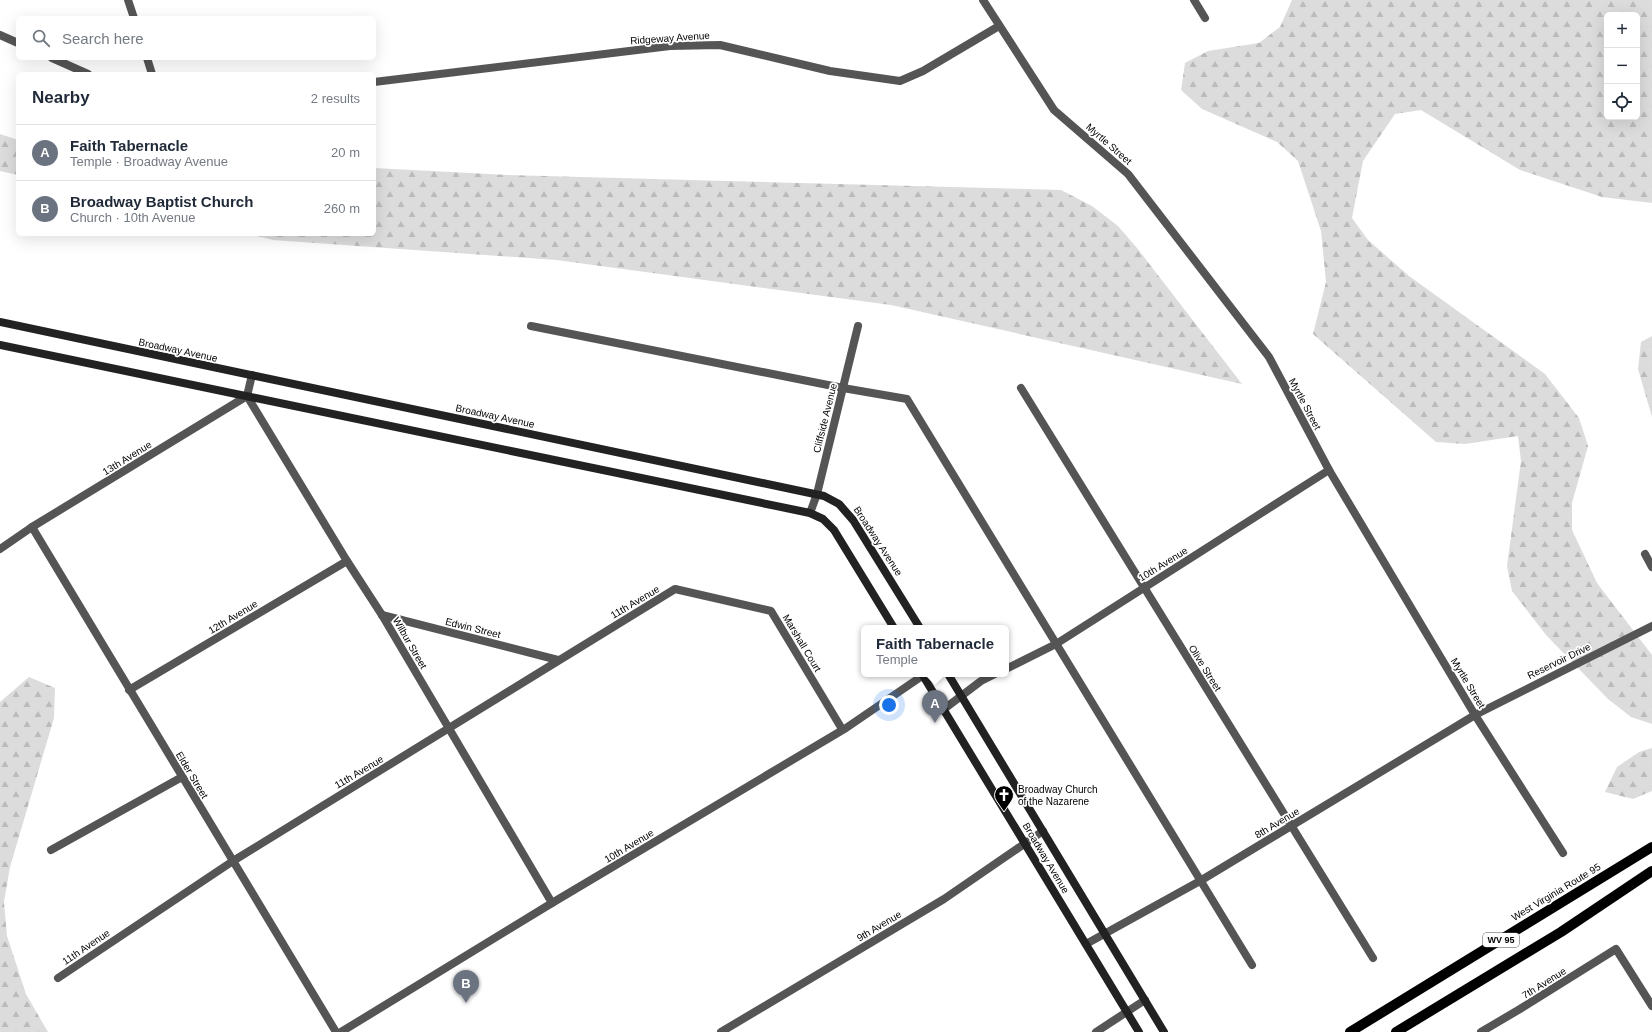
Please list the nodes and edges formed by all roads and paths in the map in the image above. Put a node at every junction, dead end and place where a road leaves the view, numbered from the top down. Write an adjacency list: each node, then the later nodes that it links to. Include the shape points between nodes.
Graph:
1 (128, 0): 4 (street)
2 (983, 0): 6 (street, Myrtle Street)
3 (1194, 0): 5 (street)
4 (133, 16)
5 (1205, 18)
6 (999, 26): 13 (street, Ridgeway Avenue, via 923,71 900,81 830,71 720,45 670,46); 22 (street, Myrtle Street, via 1054,110 1128,174 1269,357)
7 (0, 35): 8 (street)
8 (16, 42)
9 (56, 60): 11 (street)
10 (148, 60): 12 (street)
11 (84, 72)
12 (151, 72)
13 (376, 82)
14 (0, 322): 18 (main road, Broadway Avenue)
15 (531, 326): 19 (street)
16 (858, 326): 19 (street, Cliffside Avenue)
17 (0, 345): 21 (main road)
18 (252, 376): 21 (street); 23 (main road, Broadway Avenue)
19 (843, 388): 23 (street, Cliffside Avenue); 36 (street, via 907,399)
20 (1021, 388): 30 (street, Olive Street)
21 (247, 396): 24 (main road); 25 (street, 13th Avenue); 28 (street, Wilbur Street)
22 (1329, 470): 30 (street, 10th Avenue); 46 (street, Myrtle Street)
23 (817, 494): 24 (street, Cliffside Avenue); 34 (main road, Broadway Avenue, via 832,499 846,510)
24 (810, 513): 33 (main road, via 823,519 834,530)
25 (32, 527): 26 (street, 13th Avenue); 43 (street, Elder Street)
26 (0, 549)
27 (1645, 554): 29 (street)
28 (347, 561): 32 (street, Wilbur Street); 43 (street, 12th Avenue)
29 (1652, 567)
30 (1144, 588): 36 (street, 10th Avenue); 50 (street, Olive Street)
31 (675, 590): 37 (street, 11th Avenue); 48 (street, Marshall Court, via 771,611)
32 (382, 615): 37 (street, Edwin Street); 47 (street, Wilbur Street)
33 (892, 625)
34 (918, 625)
35 (1652, 626): 46 (street, Reservoir Drive)
36 (1056, 644): 38 (street, 10th Avenue); 58 (street)
37 (558, 660): 47 (street, 11th Avenue)
38 (1009, 668)
39 (919, 677): 48 (street, 10th Avenue)
40 (925, 677): 45 (main road, Broadway Avenue)
41 (950, 677): 44 (main road, Broadway Avenue)
42 (989, 677): 44 (street)
43 (129, 690): 49 (street, Elder Street)
44 (962, 697): 45 (street); 51 (main road, Broadway Avenue)
45 (944, 709): 52 (main road, Broadway Avenue)
46 (1475, 715): 50 (street, 8th Avenue); 55 (street, Myrtle Street)
47 (450, 729): 56 (street, 11th Avenue); 59 (street, Wilbur Street)
48 (842, 729): 59 (street, 10th Avenue)
49 (182, 777): 54 (street); 56 (street, Elder Street)
50 (1291, 826): 58 (street, 8th Avenue); 62 (street, Olive Street)
51 (1043, 831): 52 (street, 9th Avenue); 60 (main road, Broadway Avenue)
52 (1025, 843): 61 (main road, Broadway Avenue); 70 (street, 9th Avenue, via 944,900)
53 (1652, 847): 74 (main road, West Virginia Route 95 / WV 95)
54 (51, 850)
55 (1563, 853)
56 (233, 861): 64 (street, 11th Avenue); 68 (street, Elder Street)
57 (1652, 871): 75 (main road, WV 95, via 1568,928)
58 (1200, 881): 60 (street, 8th Avenue); 63 (street)
59 (552, 903): 69 (street, 10th Avenue)
60 (1105, 933): 61 (street, 8th Avenue); 65 (main road, Broadway Avenue)
61 (1086, 944): 67 (main road, Broadway Avenue)
62 (1373, 958)
63 (1252, 965)
64 (58, 978)
65 (1146, 1000): 67 (street); 73 (main road, Broadway Avenue)
66 (1652, 1006): 76 (street, 7th Avenue, via 1616,949)
67 (1127, 1012): 71 (street); 72 (main road, Broadway Avenue)
68 (336, 1032)
69 (341, 1032)
70 (721, 1032)
71 (1096, 1032)
72 (1139, 1032)
73 (1164, 1032)
74 (1350, 1032)
75 (1396, 1032)
76 (1481, 1032)

